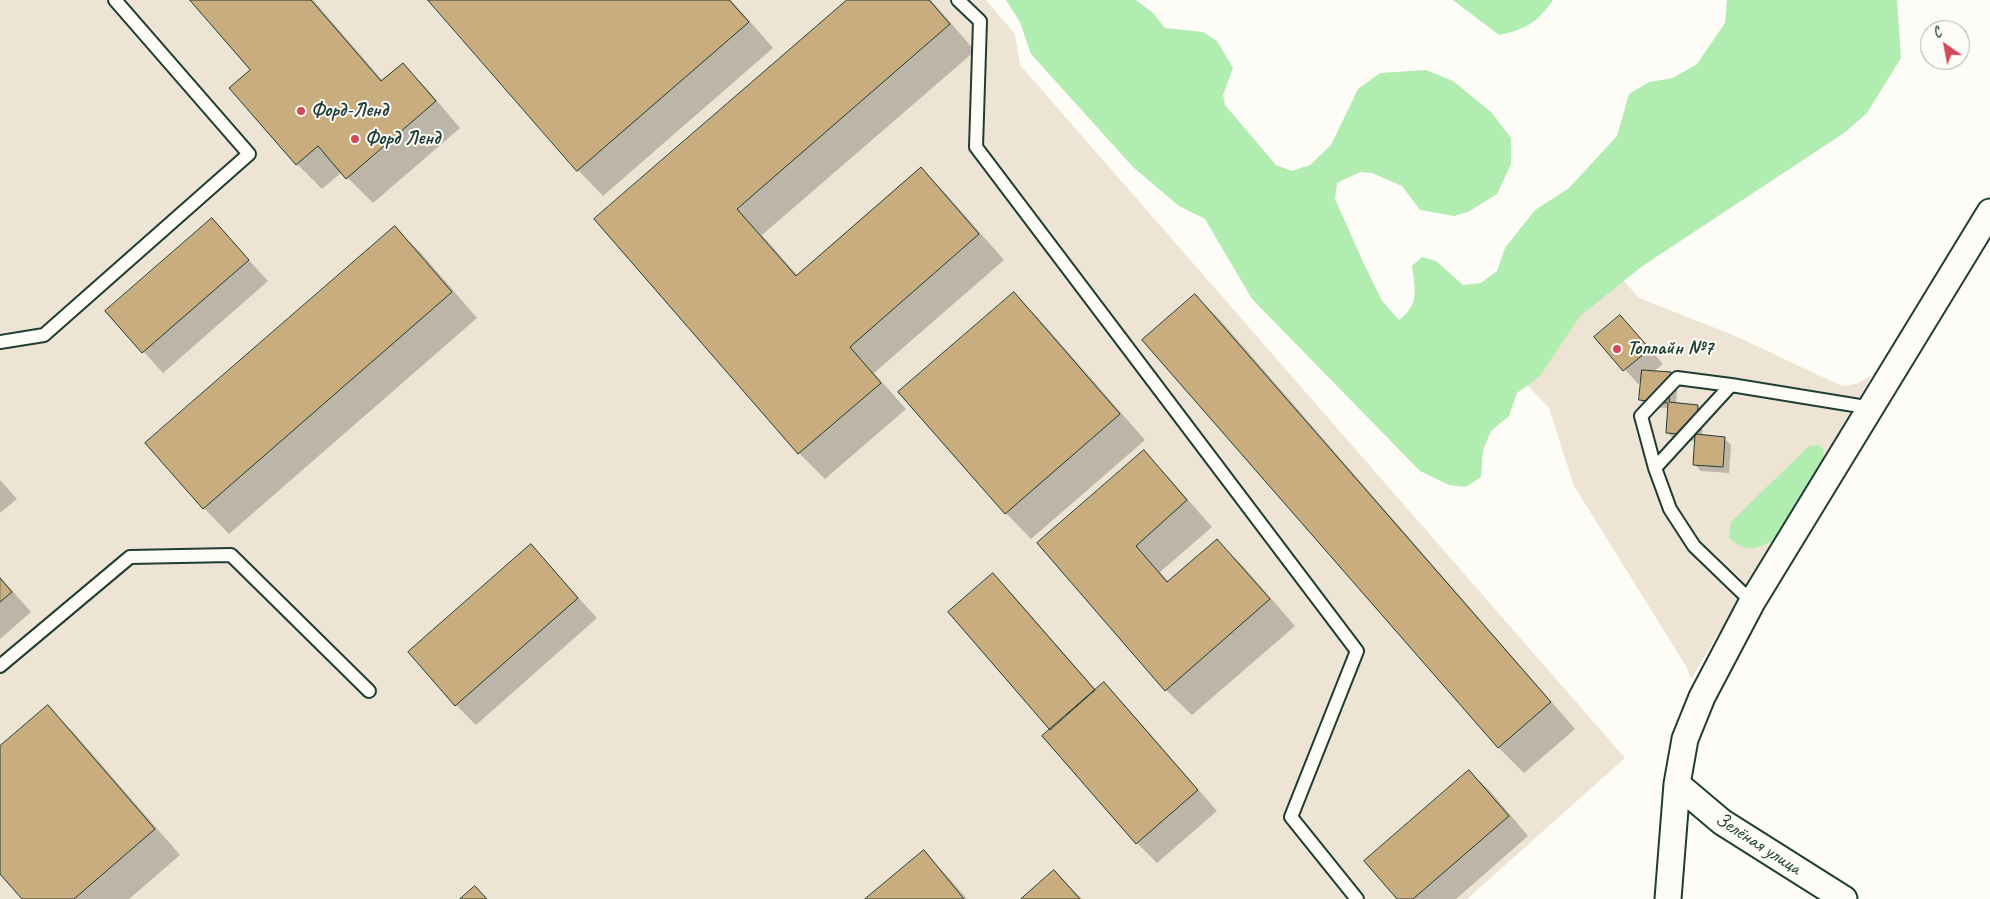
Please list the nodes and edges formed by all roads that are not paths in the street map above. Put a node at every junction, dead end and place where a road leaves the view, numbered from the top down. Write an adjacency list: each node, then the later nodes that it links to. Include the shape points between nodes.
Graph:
1 (115, 0): 4 (lane, via 249,154 44,335)
2 (958, 0): 12 (lane, via 980,21 976,147 1358,651 1291,817)
3 (1990, 212): 6 (street)
4 (0, 342)
5 (1731, 385): 6 (lane); 7 (lane); 7 (lane, via 1677,378 1641,416)
6 (1872, 408): 8 (street)
7 (1654, 468): 8 (lane, via 1670,509 1694,546)
8 (1752, 602): 11 (street, via 1702,697 1685,739)
9 (0, 666): 10 (lane, via 130,557 231,555)
10 (369, 691)
11 (1677, 784): 13 (street); 14 (street, Зелёная улица, via 1722,822)
12 (1357, 899)
13 (1668, 899)
14 (1844, 899)

